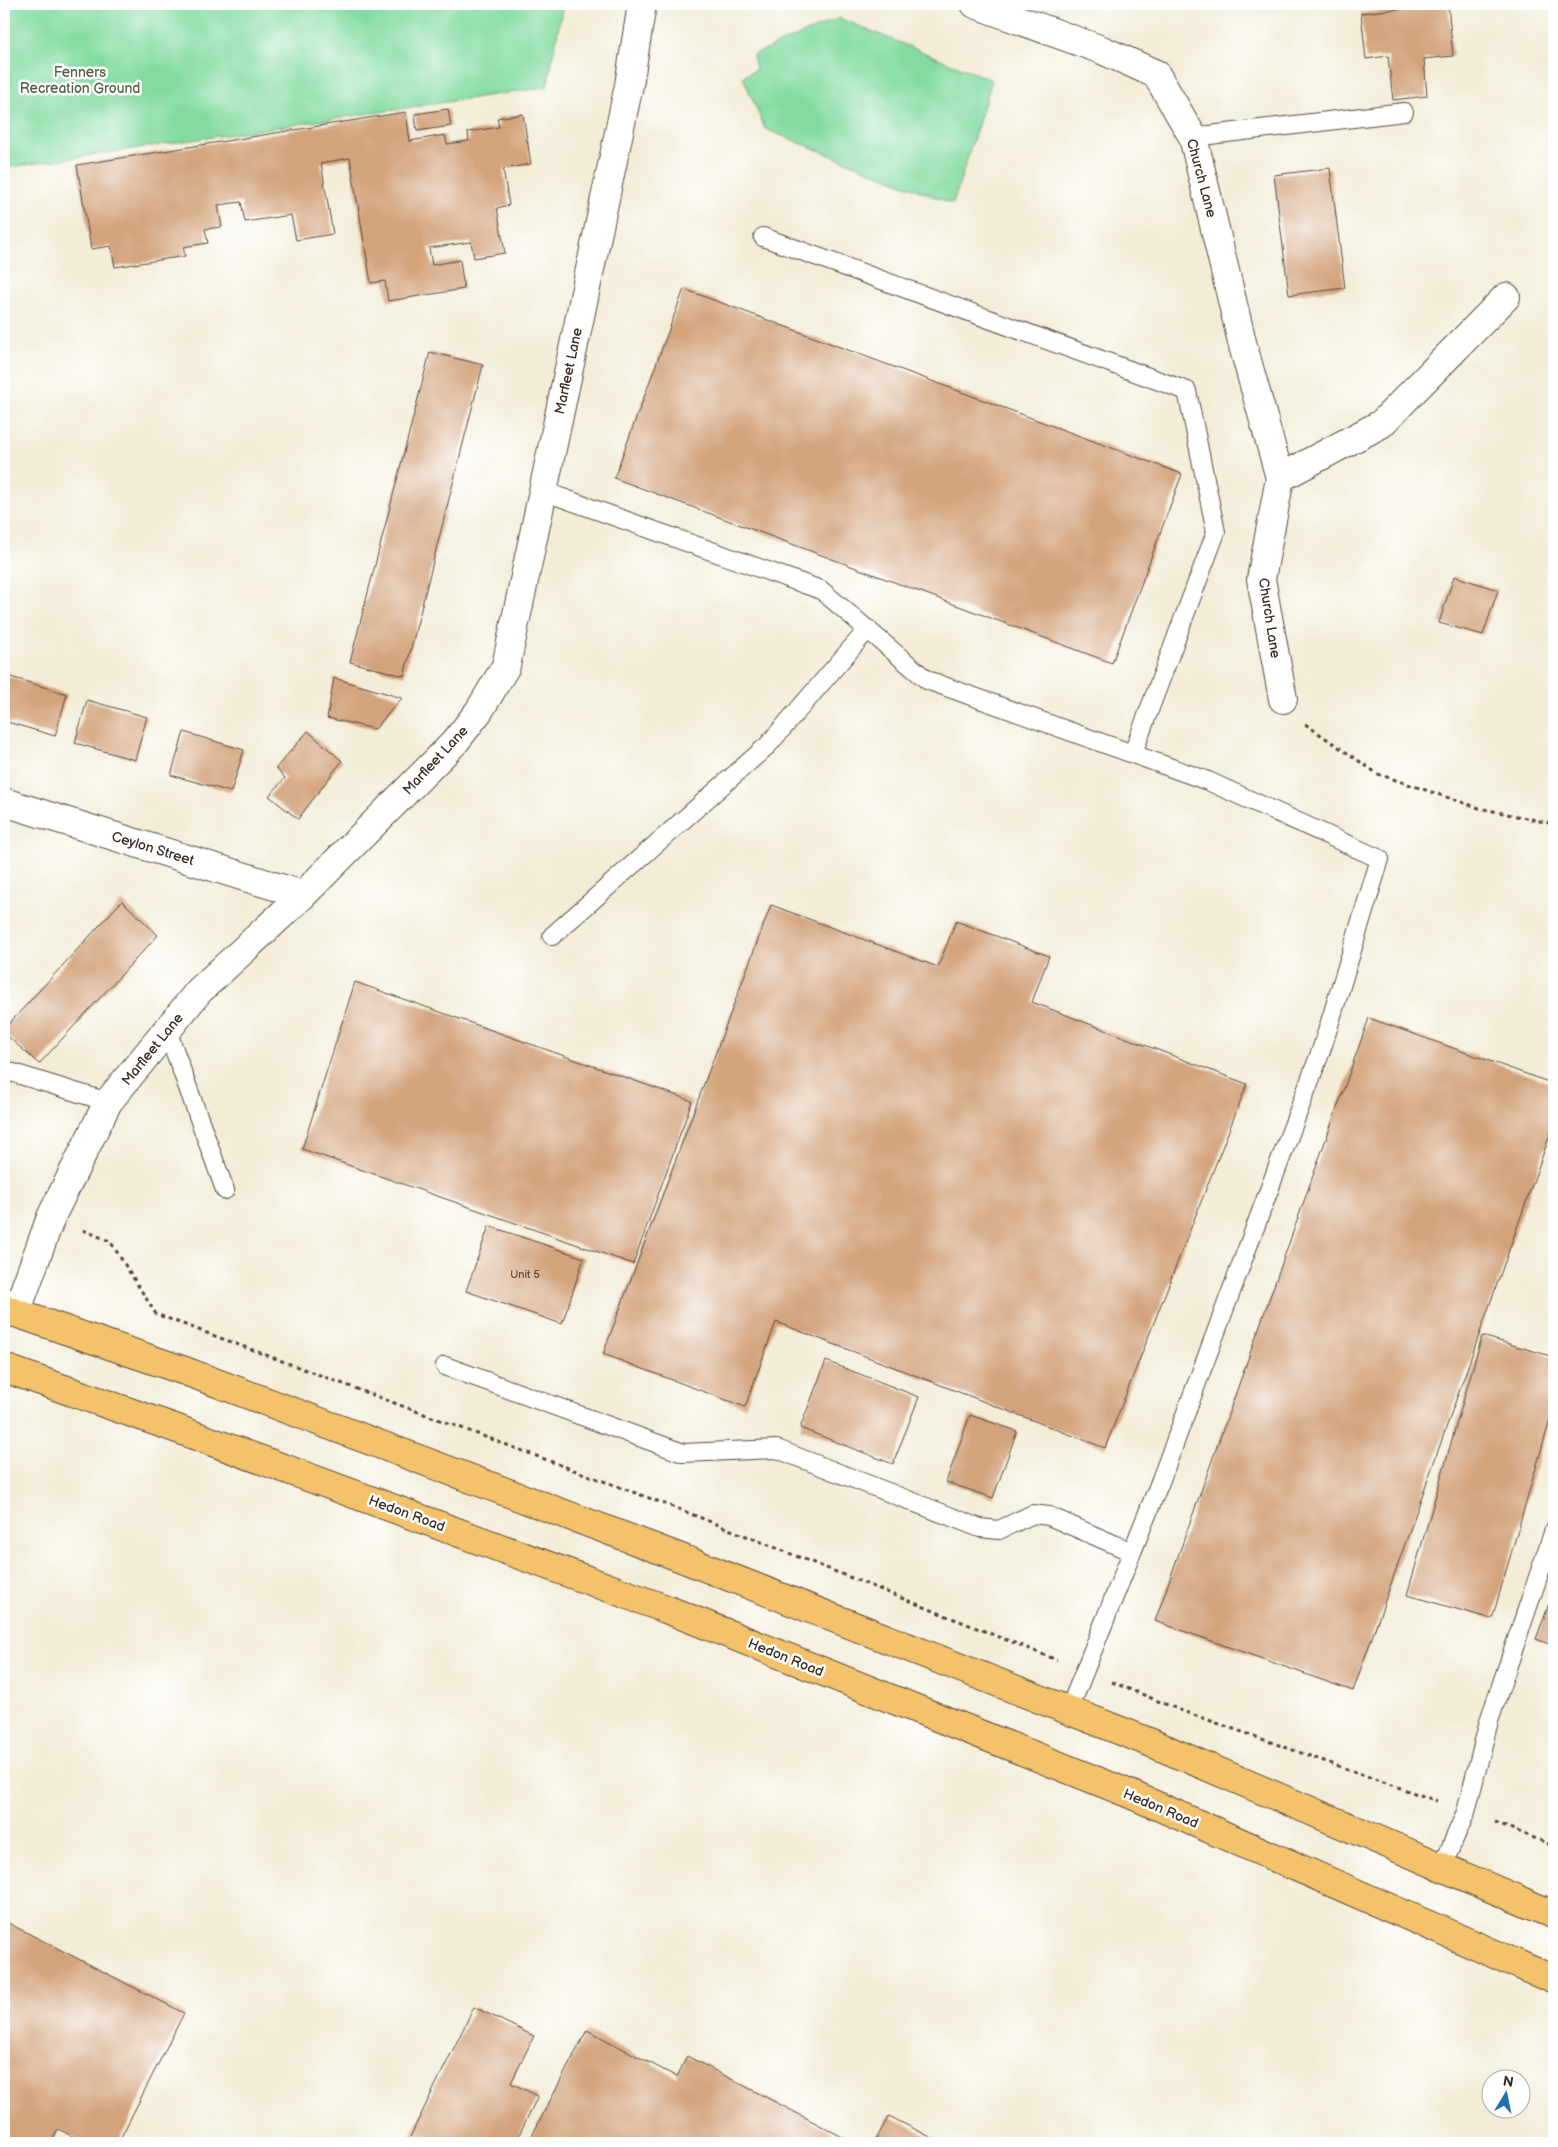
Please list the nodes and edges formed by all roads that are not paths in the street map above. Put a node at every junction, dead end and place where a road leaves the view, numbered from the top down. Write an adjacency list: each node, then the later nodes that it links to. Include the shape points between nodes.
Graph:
1 (642, 4): 8 (street, Marfleet Lane, via 629,85)
2 (975, 4): 4 (street, Church Lane, via 1102,50 1156,74)
3 (1404, 112): 4 (lane)
4 (1193, 137): 7 (street, Church Lane)
5 (763, 237): 11 (lane, via 1187,391 1216,532)
6 (1506, 297): 7 (street, via 1381,424)
7 (1280, 478): 10 (street, Church Lane, via 1261,580)
8 (543, 491): 9 (lane, via 821,590); 13 (street, Marfleet Lane, via 506,666 455,742)
9 (868, 629): 11 (lane, via 927,680); 14 (lane, via 768,745)
10 (1284, 699)
11 (1133, 753): 23 (lane, via 1208,781 1380,859 1322,1048)
12 (4, 802): 13 (street, Ceylon Street)
13 (303, 895): 15 (street, Marfleet Lane, via 199,991)
14 (552, 936)
15 (167, 1030): 17 (street, Marfleet Lane); 18 (lane)
16 (4, 1070): 17 (lane)
17 (108, 1102): 19 (street, Marfleet Lane, via 51,1217)
18 (225, 1190)
19 (10, 1311): 24 (highway, via 185,1371 565,1514)
20 (445, 1366): 23 (lane, via 683,1453 777,1449 980,1528 999,1530 1033,1514 1049,1516)
21 (4, 1369): 27 (highway, Hedon Road, via 172,1427 666,1609 1130,1794)
22 (1554, 1530): 25 (lane, via 1489,1721 1466,1812)
23 (1132, 1552): 24 (lane)
24 (1069, 1710): 25 (highway)
25 (1442, 1867): 26 (highway)
26 (1554, 1915)
27 (1554, 1980)

